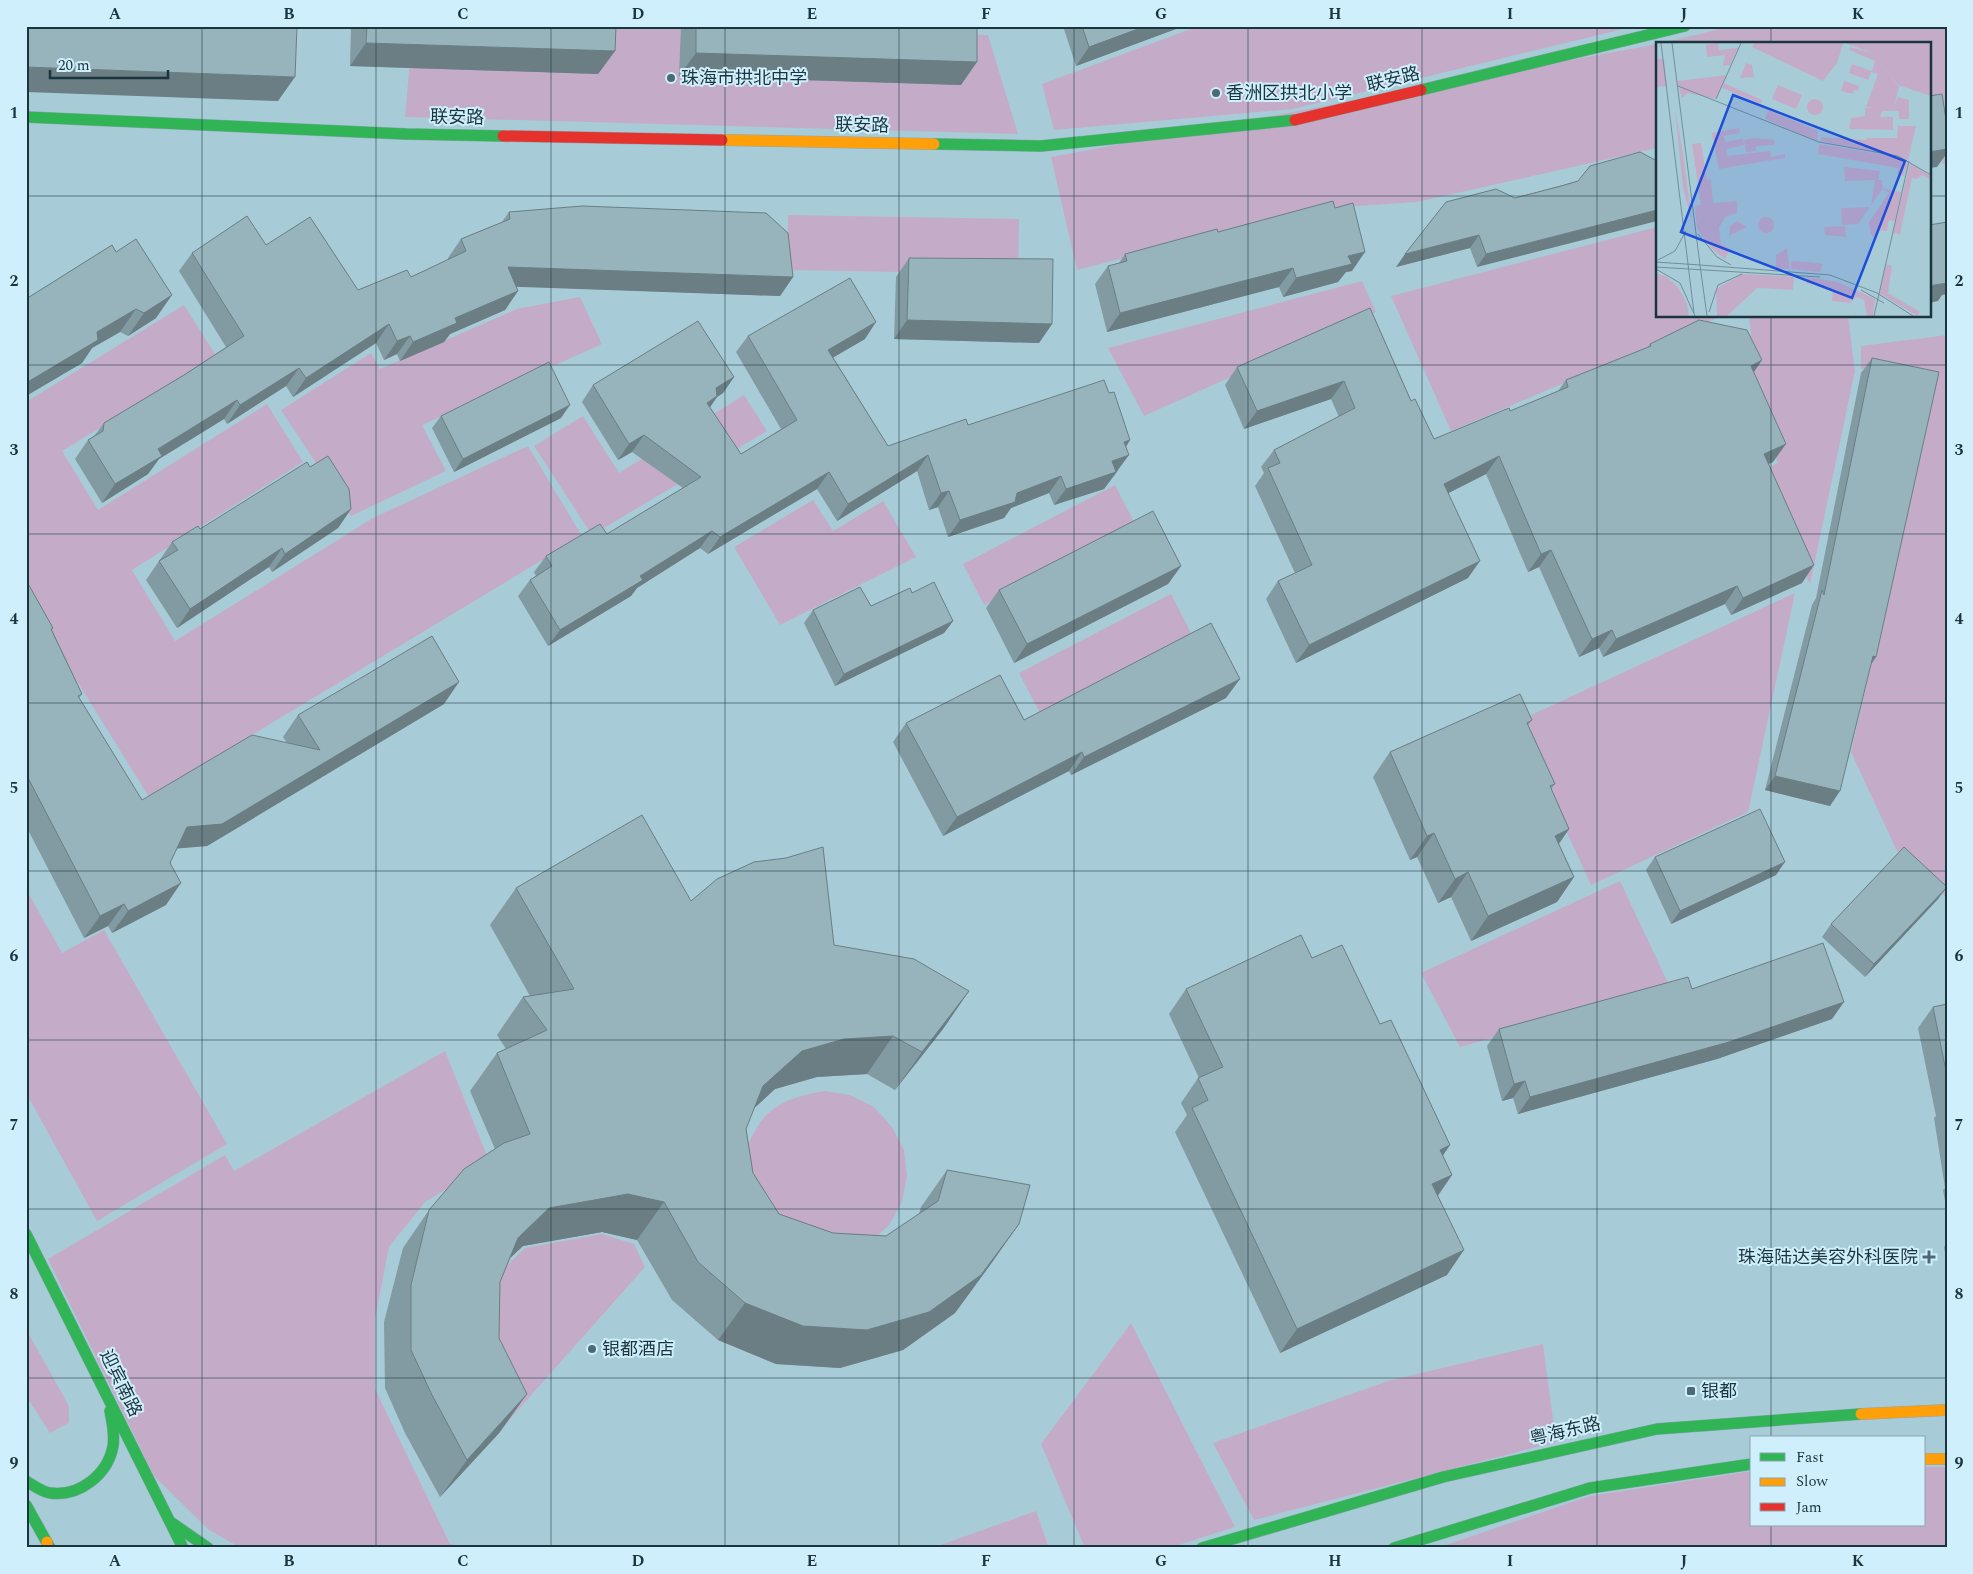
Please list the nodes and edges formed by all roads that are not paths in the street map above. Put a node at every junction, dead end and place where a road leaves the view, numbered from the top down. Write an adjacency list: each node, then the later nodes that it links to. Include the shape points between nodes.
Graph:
1 (1685, 26): 2 (main road, 联安路, via 1292,121 1041,146 406,134)
2 (26, 117)
3 (26, 1234): 4 (main road, 迎宾南路)
4 (107, 1393): 9 (main road, via 114,1430 112,1449 92,1483 72,1492 50,1493); 11 (main road, 迎宾南路)
5 (1947, 1410): 15 (main road, 粤海东路, via 1657,1429 1443,1477)
6 (1926, 1459): 7 (main road)
7 (1947, 1459)
8 (1750, 1464): 16 (main road, via 1590,1488)
9 (26, 1482)
10 (26, 1505): 12 (main road)
11 (170, 1521): 13 (main road, 迎宾南路); 14 (main road)
12 (48, 1546)
13 (183, 1548)
14 (208, 1548)
15 (1202, 1548)
16 (1394, 1548)

